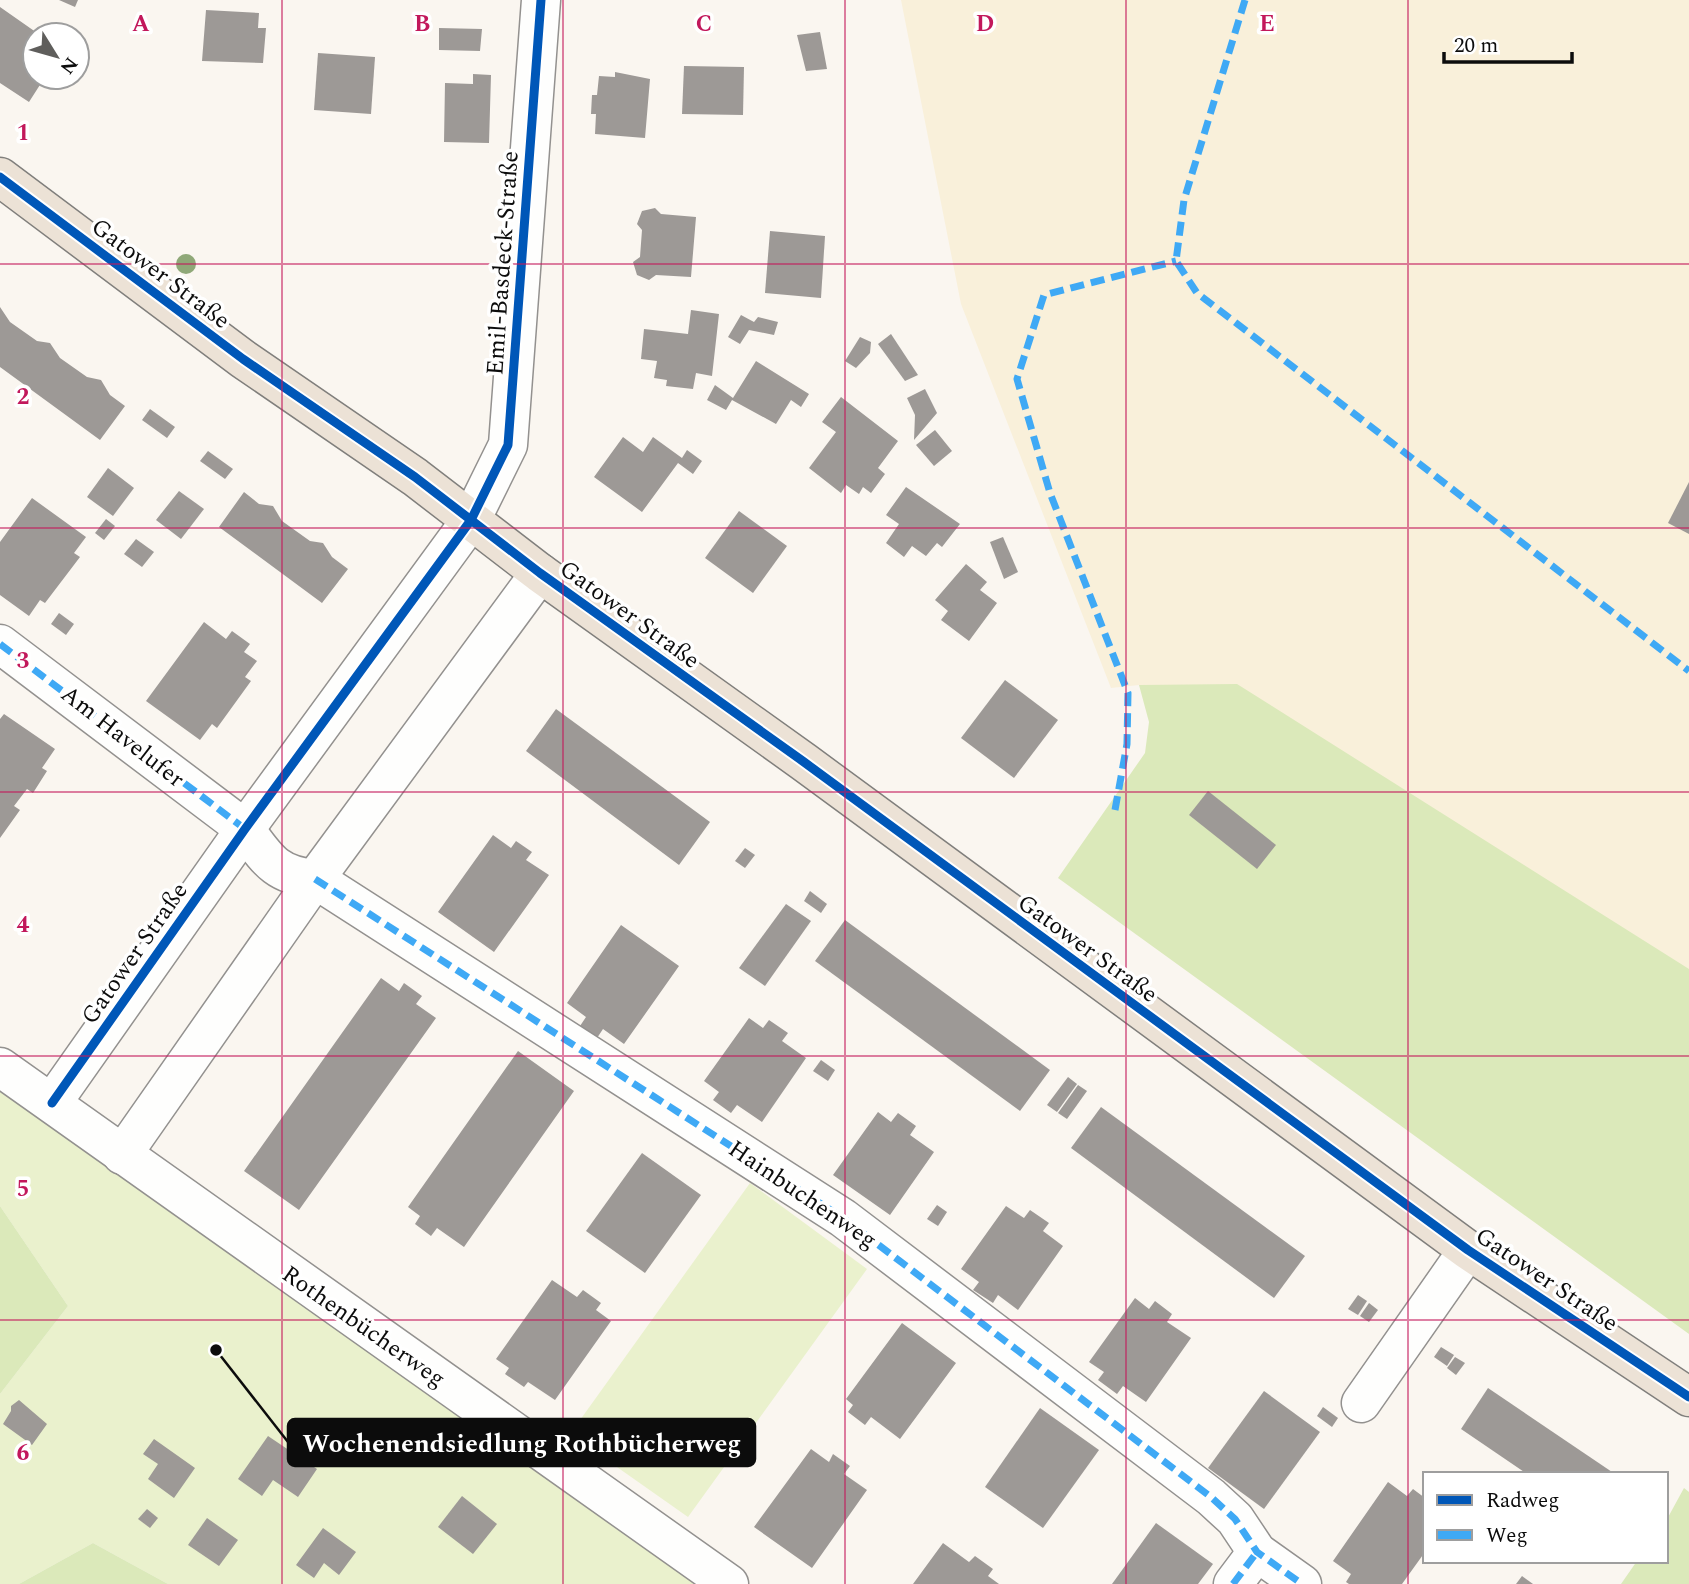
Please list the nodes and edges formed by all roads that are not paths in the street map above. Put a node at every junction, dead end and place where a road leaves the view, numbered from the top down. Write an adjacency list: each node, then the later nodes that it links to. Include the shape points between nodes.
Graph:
1 (541, 0): 3 (street, Emil-Basdeck-Straße, via 508,446)
2 (0, 177): 3 (main road, Gatower Straße, via 243,359)
3 (471, 520): 4 (main road, Gatower Straße); 6 (street, Gatower Straße)
4 (540, 573): 7 (street, Gatower Straße); 11 (main road, Gatower Straße)
5 (0, 644): 6 (street, Am Havelufer)
6 (245, 829): 7 (street, via 267,862 294,877); 9 (street, Gatower Straße)
7 (315, 879): 10 (street, Gatower Straße); 14 (street, Hainbuchenweg, via 843,1218 1211,1497 1235,1519)
8 (0, 1067): 9 (street, Rothenbücherweg)
9 (52, 1102): 10 (street, Rothenbücherweg)
10 (122, 1155): 15 (street, Rothenbücherweg)
11 (1468, 1250): 12 (main road, Gatower Straße); 13 (street)
12 (1689, 1397)
13 (1361, 1403)
14 (1257, 1552): 16 (street); 17 (street, Hainbuchenweg)
15 (729, 1584)
16 (1233, 1584)
17 (1302, 1584)

